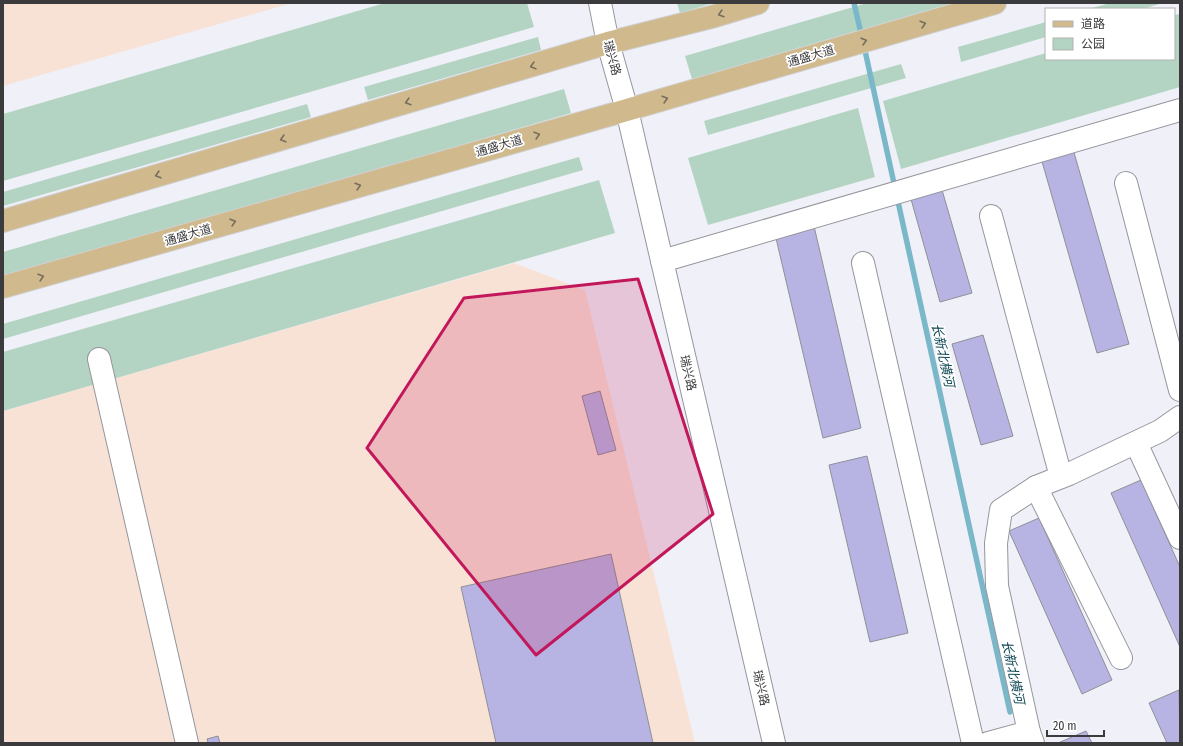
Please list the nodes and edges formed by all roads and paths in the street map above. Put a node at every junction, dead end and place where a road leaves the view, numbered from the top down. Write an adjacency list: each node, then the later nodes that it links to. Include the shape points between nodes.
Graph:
1 (600, 3): 4 (street, 瑞兴路)
2 (758, 3): 4 (main road, one-way to 4)
3 (995, 3): 5 (main road, 通盛大道, one-way to 3)
4 (608, 43): 5 (street, 瑞兴路); 9 (main road, one-way to 9)
5 (627, 110): 10 (street, 瑞兴路); 12 (main road, 通盛大道, one-way to 5)
6 (1180, 110): 10 (street)
7 (1126, 183): 14 (street)
8 (991, 216): 17 (street)
9 (3, 221)
10 (662, 261): 23 (street, 瑞兴路)
11 (862, 263): 24 (street)
12 (3, 287)
13 (99, 359): 22 (street)
14 (1180, 390)
15 (1180, 417): 16 (street, via 1160,431)
16 (1136, 442): 17 (street); 19 (street)
17 (1061, 477): 18 (street)
18 (1036, 487): 20 (street); 21 (street, via 1001,510 996,543 997,586)
19 (1180, 538)
20 (1121, 658)
21 (1031, 737): 25 (street)
22 (187, 743)
23 (774, 743)
24 (973, 743)
25 (988, 743)

